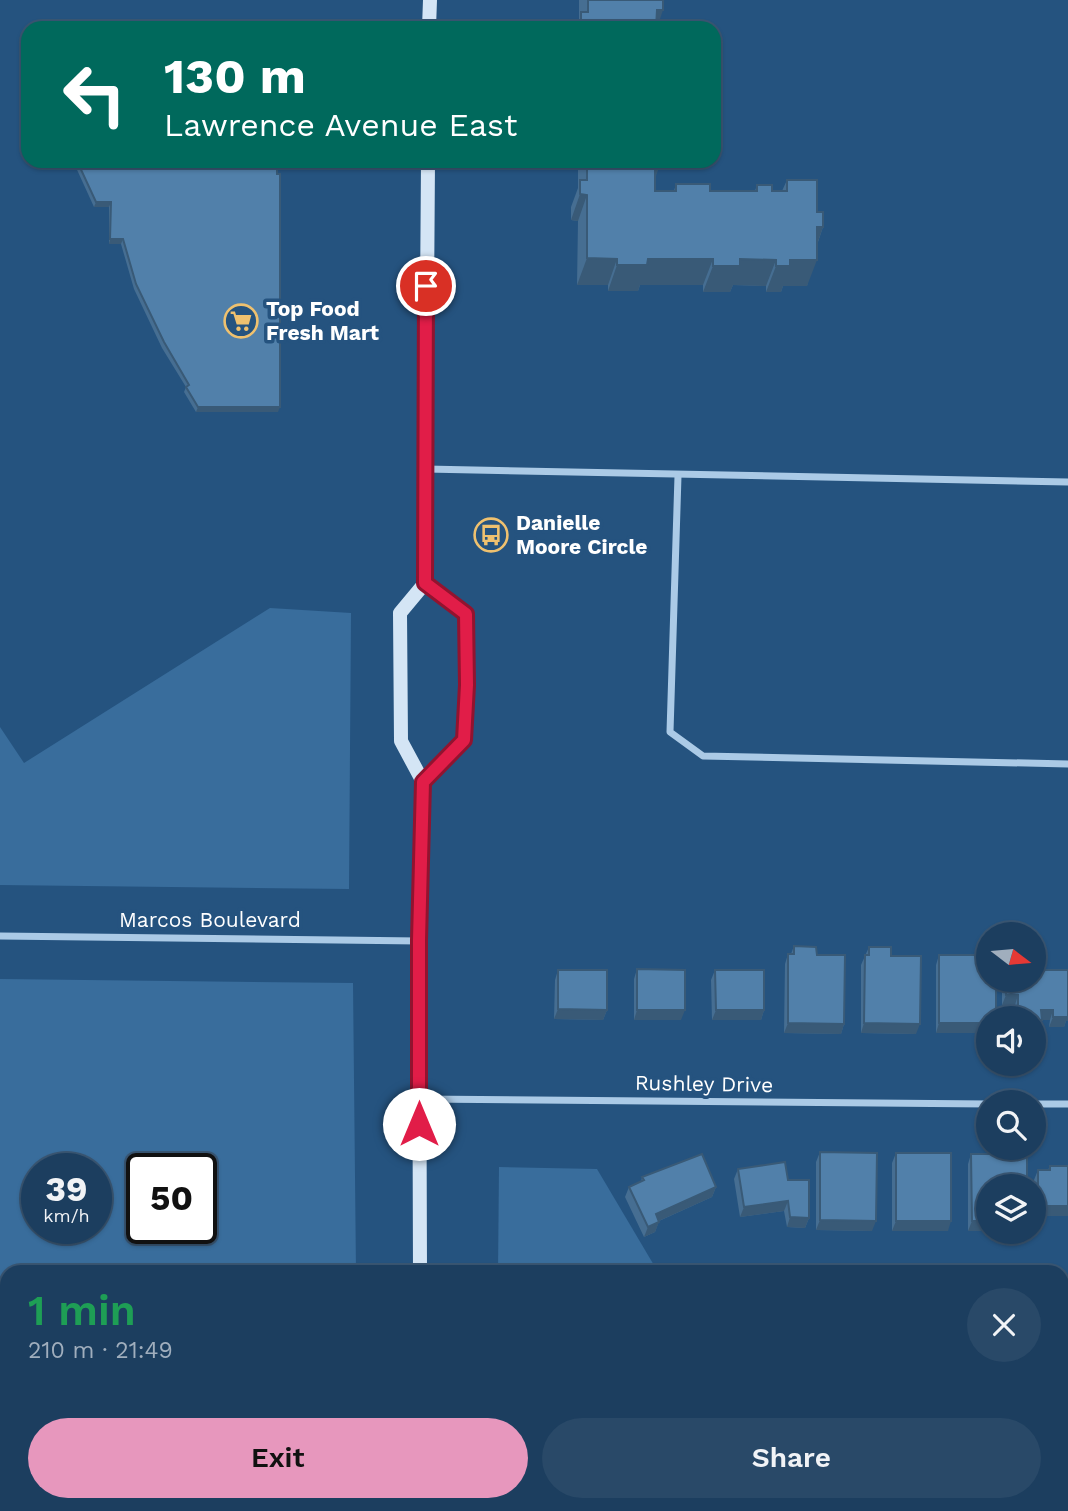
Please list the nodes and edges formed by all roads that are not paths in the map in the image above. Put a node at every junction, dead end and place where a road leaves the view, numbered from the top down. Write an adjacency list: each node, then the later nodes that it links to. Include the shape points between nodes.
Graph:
1 (430, 0): 2 (main road)
2 (429, 21)
3 (428, 168): 4 (main road)
4 (425, 469): 5 (street); 7 (main road)
5 (678, 476): 6 (street); 8 (street, via 670,732 703,755)
6 (1068, 482)
7 (425, 583): 9 (main road, via 400,613 401,741); 9 (main road, via 466,614 467,685 464,740)
8 (1068, 764)
9 (423, 782): 11 (main road)
10 (0, 936): 11 (street, Marcos Boulevard)
11 (419, 940): 12 (main road)
12 (419, 1100): 13 (street, Rushley Drive); 16 (main road)
13 (976, 1104)
14 (1046, 1104): 15 (street)
15 (1068, 1104)
16 (419, 1265)

